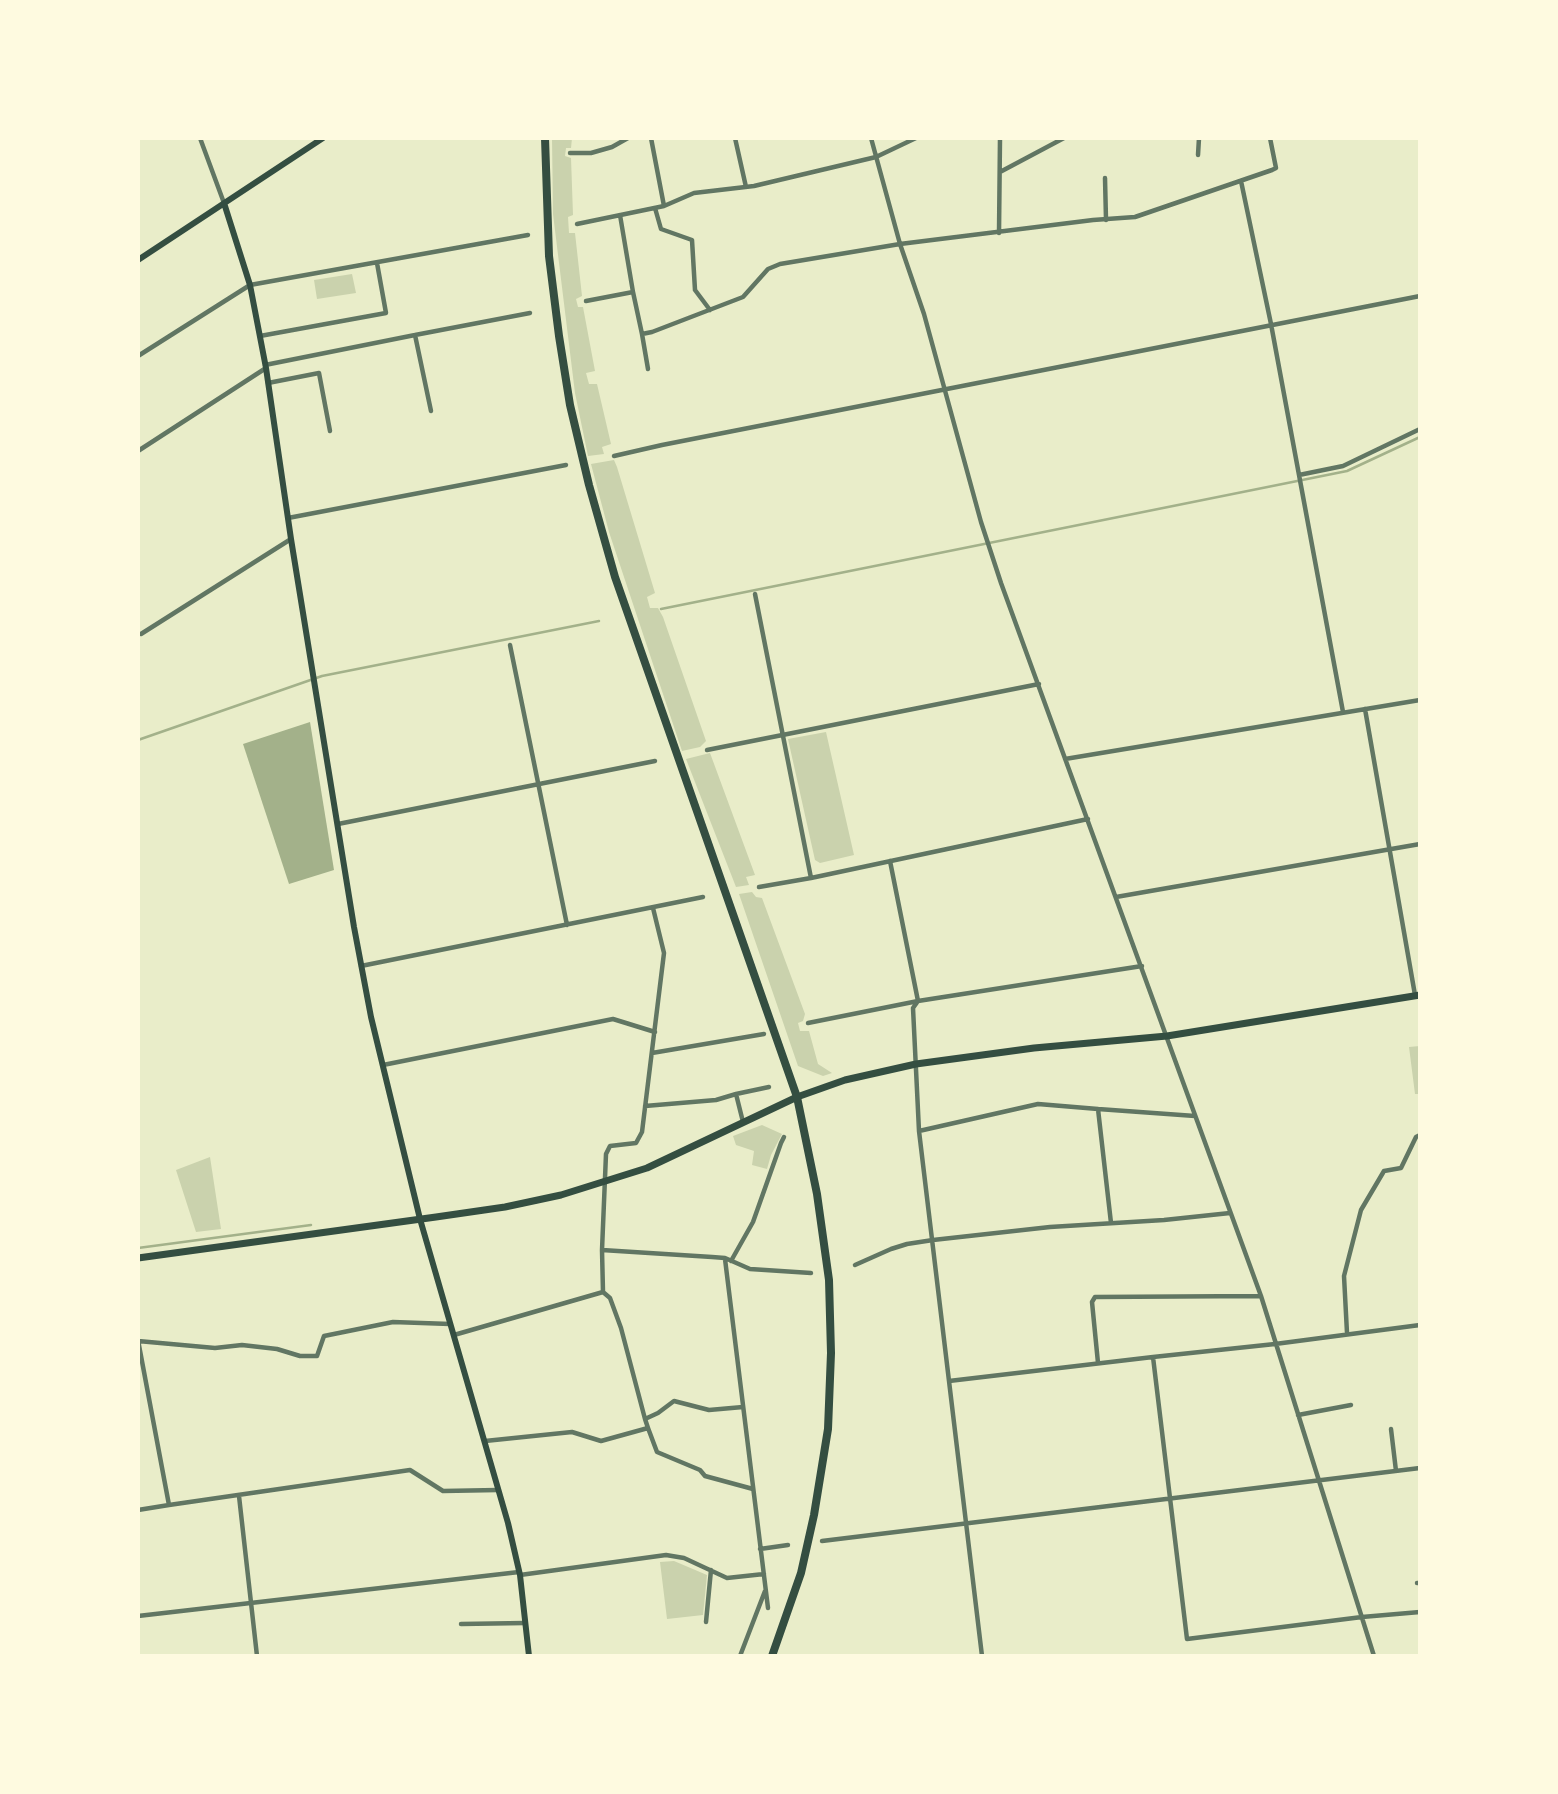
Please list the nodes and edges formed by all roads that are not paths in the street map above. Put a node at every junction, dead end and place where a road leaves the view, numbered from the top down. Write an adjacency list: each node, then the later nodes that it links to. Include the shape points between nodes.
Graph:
1 (201, 138): 20 (street)
2 (323, 138): 20 (main road)
3 (545, 138): 91 (highway, via 549,256 557,323 589,485 615,577)
4 (628, 138): 13 (street, via 591,153)
5 (651, 138): 21 (street)
6 (735, 138): 19 (street)
7 (871, 138): 15 (street)
8 (916, 138): 15 (street)
9 (1000, 138): 16 (street)
10 (1064, 138): 16 (street)
11 (1199, 138): 14 (street)
12 (1270, 138): 18 (street, via 1276,168)
13 (570, 153)
14 (1198, 155)
15 (876, 157): 19 (street); 28 (street)
16 (1000, 172): 26 (street)
17 (1105, 177): 24 (street)
18 (1241, 181): 24 (street, via 1135,217); 37 (street)
19 (746, 187): 21 (street, via 694,193)
20 (224, 204): 29 (main road); 31 (main road)
21 (664, 206): 22 (street)
22 (654, 208): 23 (street); 35 (street, via 661,229 692,240 695,290)
23 (620, 215): 25 (street); 32 (street)
24 (1106, 220): 26 (street)
25 (577, 224)
26 (999, 233): 28 (street)
27 (528, 234): 30 (street)
28 (900, 244): 35 (street, via 780,264 768,269 743,297); 45 (street)
29 (138, 260)
30 (377, 263): 31 (street); 40 (street, via 386,313)
31 (250, 285): 40 (main road); 41 (street)
32 (633, 292): 34 (street); 38 (street)
33 (1420, 296): 37 (street)
34 (586, 301)
35 (710, 310): 38 (street)
36 (530, 313): 39 (street)
37 (1271, 324): 45 (street); 52 (street)
38 (642, 334): 43 (street)
39 (415, 335): 42 (street); 46 (street)
40 (260, 336): 42 (main road)
41 (138, 356)
42 (266, 367): 44 (main road); 49 (street)
43 (648, 369)
44 (268, 383): 48 (street, via 319,373); 53 (main road)
45 (943, 389): 50 (street); 58 (street, via 997,571)
46 (431, 411)
47 (1420, 429): 52 (street, via 1343,466)
48 (330, 431)
49 (138, 451)
50 (614, 456)
51 (566, 465): 53 (street)
52 (1299, 475): 61 (street)
53 (288, 518): 54 (main road)
54 (291, 539): 56 (street); 68 (main road)
55 (755, 594): 62 (street)
56 (141, 634)
57 (510, 645): 66 (street)
58 (1039, 684): 62 (street); 64 (street)
59 (1420, 700): 60 (street)
60 (1365, 709): 61 (street); 70 (street)
61 (1343, 712): 64 (street)
62 (783, 735): 63 (street); 72 (street)
63 (707, 750)
64 (1065, 759): 67 (street)
65 (655, 761): 66 (street)
66 (539, 784): 68 (street); 77 (street)
67 (1087, 819): 71 (street); 75 (street)
68 (338, 824): 78 (main road)
69 (1420, 844): 70 (street)
70 (1390, 849): 75 (street); 80 (street)
71 (890, 861): 72 (street); 81 (street)
72 (811, 878): 73 (street)
73 (758, 887)
74 (703, 897): 76 (street)
75 (1116, 897): 79 (street)
76 (653, 908): 77 (street); 83 (street, via 664,953)
77 (567, 925): 78 (street)
78 (361, 966): 88 (main road)
79 (1142, 966): 81 (street); 85 (street)
80 (1418, 995): 85 (main road)
81 (918, 1001): 82 (street); 87 (street, via 914,1008)
82 (808, 1023)
83 (655, 1032): 86 (street); 88 (street, via 613,1018)
84 (764, 1034): 86 (street)
85 (1167, 1036): 87 (main road); 94 (street)
86 (652, 1053): 92 (street)
87 (916, 1064): 91 (main road, via 845,1080); 96 (street)
88 (382, 1065): 101 (main road)
89 (769, 1087): 90 (street)
90 (736, 1094): 92 (street); 95 (street)
91 (797, 1097): 95 (main road); 155 (highway, via 829,1280 828,1429 801,1573)
92 (645, 1106): 99 (street, via 636,1143 610,1146)
93 (1098, 1109): 94 (street); 96 (street, via 1038,1104); 102 (street)
94 (1196, 1116): 100 (street)
95 (743, 1122): 99 (main road, via 647,1168)
96 (919, 1131): 103 (street)
97 (1420, 1135): 113 (street, via 1401,1168 1384,1171 1361,1210 1344,1276)
98 (784, 1137): 106 (street, via 752,1222)
99 (604, 1182): 101 (main road, via 505,1207); 104 (street)
100 (1230, 1213): 102 (street); 110 (street)
101 (420, 1219): 105 (main road); 111 (main road)
102 (1111, 1223): 103 (street)
103 (933, 1240): 107 (street, via 891,1249); 119 (street)
104 (602, 1250): 106 (street); 109 (street)
105 (138, 1258)
106 (728, 1260): 108 (street, via 750,1269); 121 (street)
107 (855, 1265)
108 (811, 1273)
109 (603, 1292): 114 (street); 123 (street, via 610,1298 621,1328)
110 (1261, 1296): 116 (street); 118 (street, via 1096,1297 1092,1302)
111 (450, 1324): 114 (main road); 115 (street, via 393,1322 324,1336 317,1356 242,1345 215,1348)
112 (1420, 1325): 113 (street)
113 (1347, 1333): 116 (street)
114 (454, 1335): 126 (main road)
115 (138, 1341): 134 (street)
116 (1275, 1344): 117 (street); 122 (street)
117 (1153, 1357): 118 (street); 133 (street)
118 (1098, 1363): 119 (street)
119 (949, 1381): 136 (street)
120 (1351, 1405): 122 (street)
121 (743, 1407): 123 (street, via 709,1410 674,1401); 130 (street)
122 (1298, 1416): 129 (street)
123 (645, 1419): 124 (street)
124 (648, 1428): 126 (street, via 601,1441 572,1433); 130 (street, via 657,1452 705,1476)
125 (1391, 1429): 128 (street)
126 (485, 1441): 131 (main road)
127 (1420, 1468): 128 (street)
128 (1396, 1471): 129 (street)
129 (1318, 1480): 133 (street); 148 (street)
130 (753, 1489): 139 (street)
131 (499, 1490): 132 (street, via 443,1491 410,1469); 141 (main road)
132 (239, 1496): 134 (street); 144 (street)
133 (1170, 1499): 136 (street); 148 (street, via 1187,1639)
134 (169, 1505): 135 (street)
135 (138, 1510)
136 (965, 1524): 137 (street); 156 (street)
137 (822, 1541)
138 (788, 1545): 139 (street)
139 (761, 1549): 142 (street)
140 (711, 1570): 141 (street, via 666,1555); 142 (street, via 727,1578); 149 (street)
141 (519, 1573): 144 (street); 150 (main road)
142 (764, 1574): 143 (street)
143 (765, 1588): 145 (street); 154 (street)
144 (251, 1604): 147 (street); 152 (street)
145 (768, 1608)
146 (1420, 1612): 148 (street)
147 (138, 1616)
148 (1362, 1617): 157 (street)
149 (706, 1622)
150 (525, 1623): 151 (street); 153 (main road)
151 (461, 1624)
152 (257, 1656)
153 (529, 1656)
154 (740, 1656)
155 (772, 1656)
156 (982, 1656)
157 (1374, 1656)

